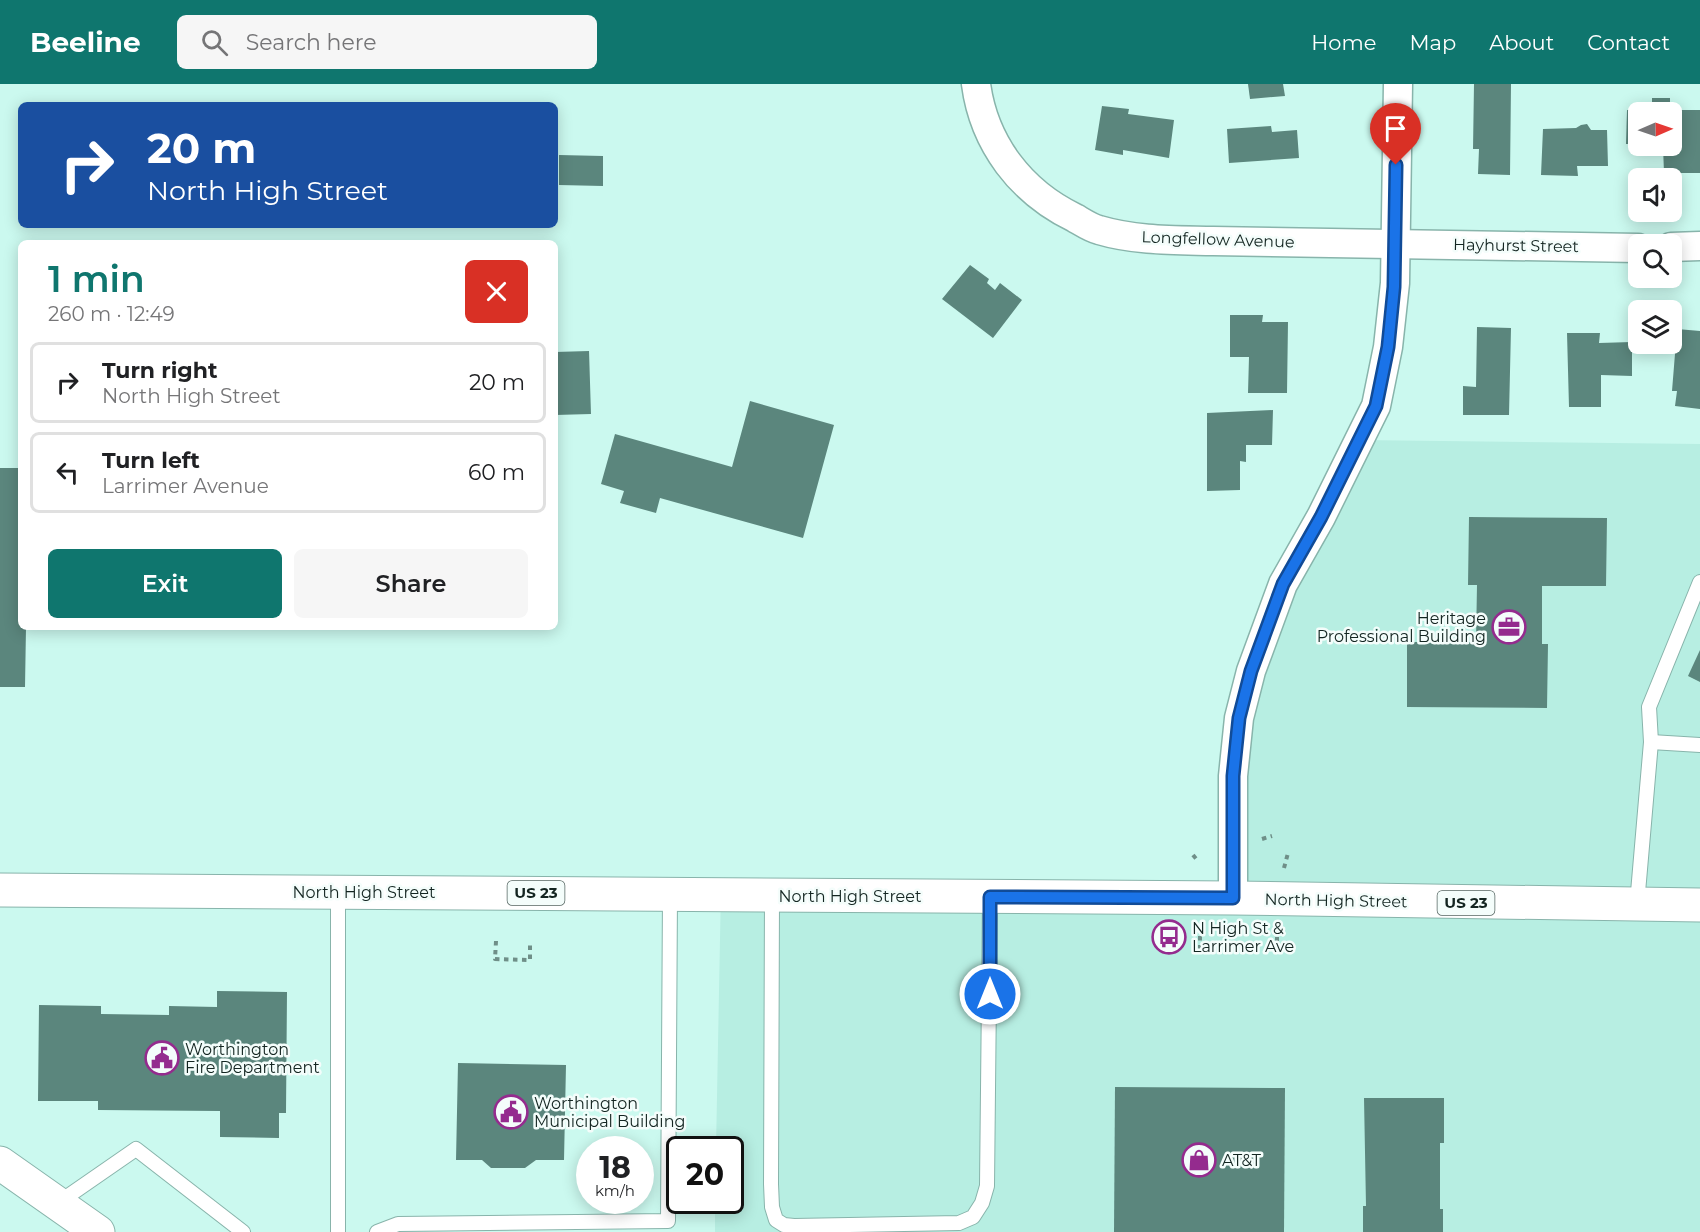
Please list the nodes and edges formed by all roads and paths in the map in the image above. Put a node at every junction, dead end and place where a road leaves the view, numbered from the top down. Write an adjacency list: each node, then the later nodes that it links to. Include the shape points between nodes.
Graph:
1 (976, 84): 3 (street, Longfellow Avenue, via 992,138 1020,180 1056,209 1098,230 1159,239)
2 (1398, 84): 3 (street)
3 (1395, 242): 6 (street, Hayhurst Street); 21 (street, via 1388,347 1376,406 1283,584 1251,671 1239,718 1233,776)
4 (1700, 246): 5 (street)
5 (1682, 247)
6 (1628, 248)
7 (1700, 582): 8 (lane, via 1649,707)
8 (1651, 742): 9 (lane); 22 (lane)
9 (1700, 745)
10 (1272, 836): 11 (path)
11 (1258, 840)
12 (1288, 853): 15 (path)
13 (1193, 855): 14 (path)
14 (1198, 861)
15 (1284, 868)
16 (0, 890): 17 (main road, North High Street / US 23)
17 (338, 892): 18 (main road, North High Street / US 23); 34 (lane)
18 (670, 894): 19 (main road, North High Street / US 23); 35 (lane, via 668,1221 398,1224)
19 (772, 895): 20 (main road, North High Street / US 23); 20 (lane, via 772,1207 776,1220 794,1226 958,1223 973,1216 982,1203 987,1186)
20 (990, 897): 21 (main road, North High Street / US 23)
21 (1233, 898): 22 (main road, North High Street / US 23)
22 (1637, 904): 23 (main road, North High Street / US 23)
23 (1700, 905)
24 (1200, 936): 28 (path)
25 (1277, 937): 29 (path)
26 (496, 941): 27 (path, via 495,959 530,960)
27 (530, 942)
28 (1200, 951)
29 (1277, 952)
30 (0, 1163): 31 (main road)
31 (58, 1203): 32 (main road); 33 (lane, via 136,1149)
32 (98, 1232)
33 (243, 1232)
34 (338, 1232)
35 (377, 1232)

